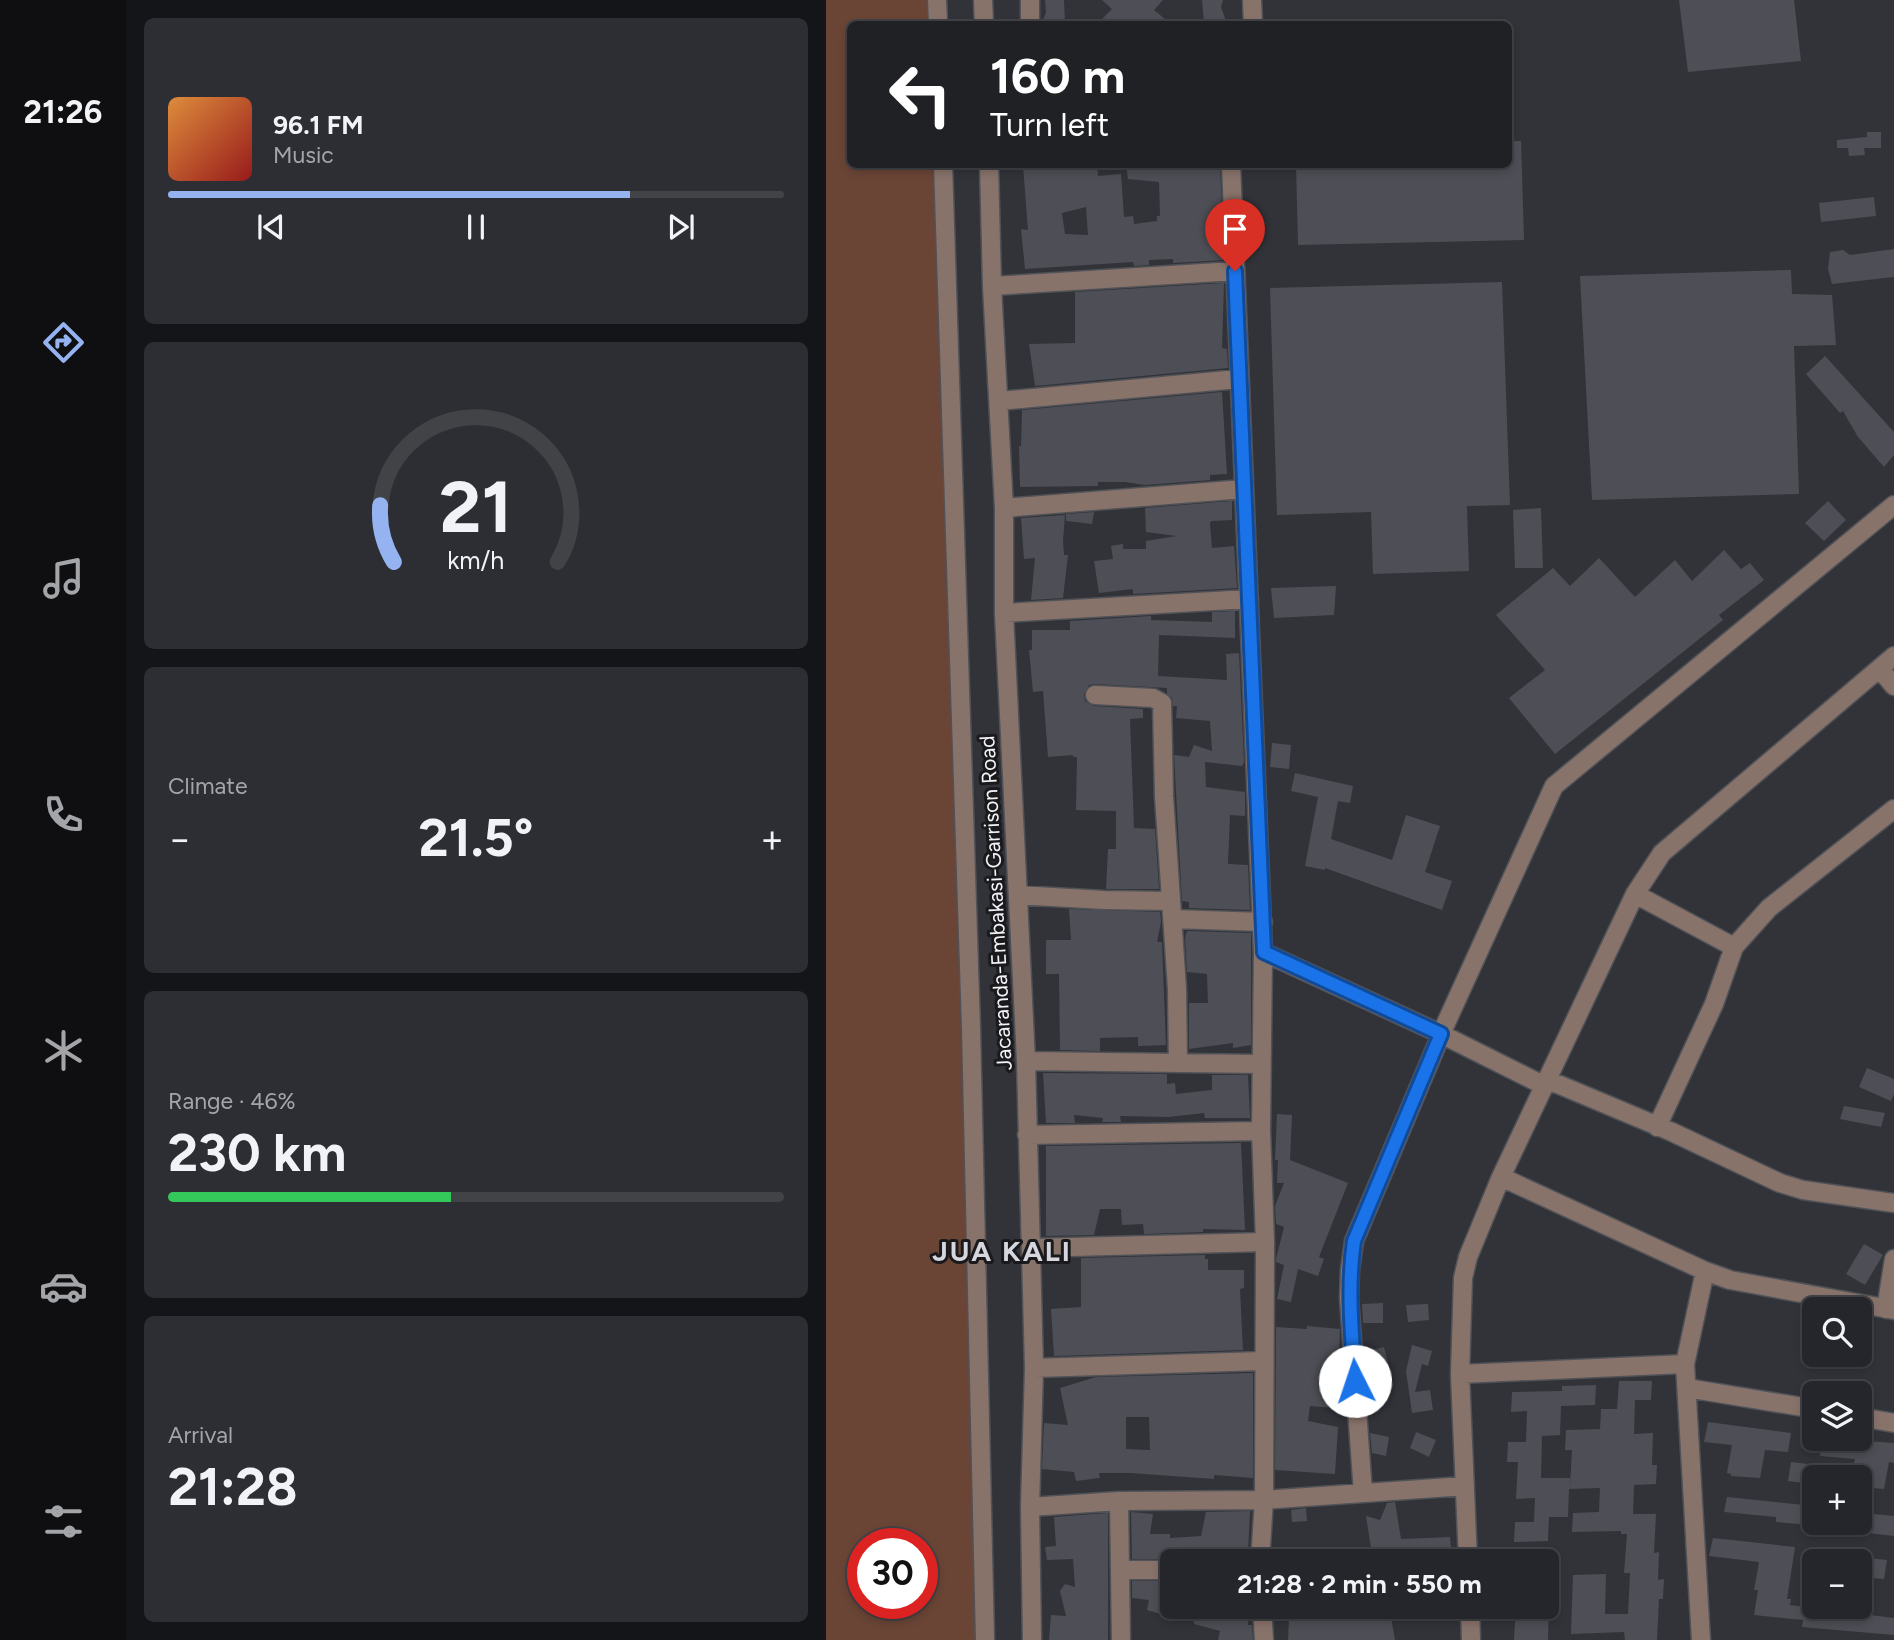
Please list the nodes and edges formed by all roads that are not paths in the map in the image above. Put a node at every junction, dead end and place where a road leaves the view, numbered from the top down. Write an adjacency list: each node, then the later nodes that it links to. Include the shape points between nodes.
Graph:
1 (937, 0): 5 (street)
2 (983, 0): 6 (street)
3 (1030, 0): 7 (street)
4 (1252, 0): 8 (street)
5 (938, 21)
6 (984, 21)
7 (1030, 21)
8 (1254, 21)
9 (943, 168): 66 (street)
10 (989, 168): 13 (street, Jacaranda-Embakasi-Garrison Road)
11 (1231, 168): 12 (street)
12 (1235, 271): 13 (street); 14 (street)
13 (992, 286): 15 (street, Jacaranda-Embakasi-Garrison Road)
14 (1238, 379): 15 (street); 16 (street)
15 (999, 401): 18 (street, Jacaranda-Embakasi-Garrison Road)
16 (1244, 489): 18 (street); 19 (street)
17 (1894, 505): 32 (street, via 1554,786)
18 (1004, 508): 20 (street, Jacaranda-Embakasi-Garrison Road)
19 (1249, 598): 20 (street); 29 (street)
20 (1004, 613): 27 (street, Jacaranda-Embakasi-Garrison Road)
21 (1894, 656): 22 (street)
22 (1880, 669): 23 (street); 26 (street, via 1662,853)
23 (1894, 686)
24 (1095, 695): 28 (street, via 1153,698 1162,703)
25 (1894, 809): 30 (street, via 1769,908)
26 (1635, 894): 30 (street); 36 (street)
27 (1018, 895): 28 (street); 33 (street, Jacaranda-Embakasi-Garrison Road)
28 (1172, 910): 29 (street); 34 (street)
29 (1263, 922): 31 (street)
30 (1734, 947): 37 (street, via 1714,1004)
31 (1264, 952): 32 (street); 35 (street)
32 (1441, 1034): 36 (street); 56 (street, via 1354,1241 1349,1298)
33 (1026, 1061): 34 (street); 39 (street, Jacaranda-Embakasi-Garrison Road)
34 (1178, 1063): 35 (street)
35 (1261, 1064): 38 (street)
36 (1547, 1083): 37 (street); 40 (street)
37 (1657, 1127): 41 (street, via 1780,1183)
38 (1261, 1131): 39 (street); 42 (street)
39 (1027, 1135): 43 (street, Jacaranda-Embakasi-Garrison Road)
40 (1501, 1177): 45 (street); 50 (street, via 1463,1278)
41 (1894, 1203)
42 (1265, 1242): 43 (street); 47 (street)
43 (1032, 1248): 49 (street, Jacaranda-Embakasi-Garrison Road)
44 (1894, 1259): 46 (street)
45 (1705, 1271): 46 (street, via 1752,1286); 48 (street)
46 (1890, 1309)
47 (1263, 1361): 49 (street); 57 (street)
48 (1685, 1364): 50 (street); 51 (street)
49 (1034, 1368): 59 (street, Jacaranda-Embakasi-Garrison Road)
50 (1460, 1374): 55 (street)
51 (1687, 1388): 52 (street); 71 (street)
52 (1802, 1407)
53 (1872, 1419): 54 (street)
54 (1894, 1423)
55 (1465, 1486): 56 (street); 61 (street)
56 (1363, 1493): 57 (street)
57 (1264, 1500): 58 (street); 60 (street)
58 (1119, 1501): 59 (street); 62 (street)
59 (1030, 1507): 67 (street, Jacaranda-Embakasi-Garrison Road)
60 (1261, 1549)
61 (1468, 1549)
62 (1120, 1570): 63 (street); 68 (street)
63 (1160, 1570)
64 (1263, 1619): 69 (street)
65 (1470, 1619): 70 (street)
66 (985, 1640)
67 (1032, 1640)
68 (1121, 1640)
69 (1264, 1640)
70 (1471, 1640)
71 (1701, 1640)

